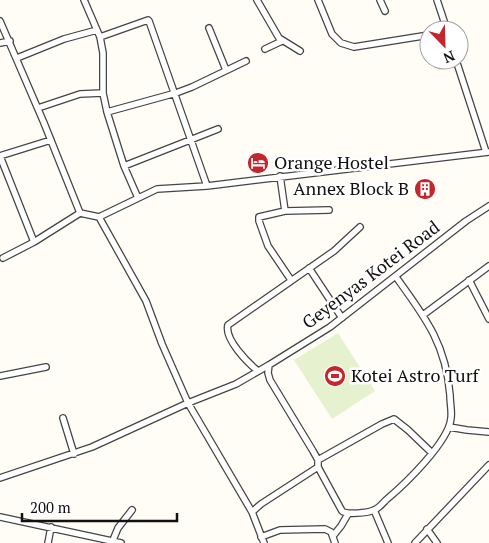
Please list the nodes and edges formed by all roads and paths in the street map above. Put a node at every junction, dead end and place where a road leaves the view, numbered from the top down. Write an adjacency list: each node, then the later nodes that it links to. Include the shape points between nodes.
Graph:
1 (84, 0): 10 (street)
2 (257, 0): 14 (street)
3 (318, 0): 12 (street, via 332,34 341,43 354,47)
4 (380, 0): 6 (street)
5 (437, 0): 7 (street)
6 (384, 11)
7 (444, 20)
8 (0, 21): 13 (street)
9 (209, 28): 20 (street)
10 (97, 30): 11 (street); 18 (street)
11 (100, 37): 22 (street, via 104,53); 23 (street, via 150,21)
12 (419, 37)
13 (10, 41): 15 (street); 18 (street)
14 (282, 41): 16 (street); 17 (street)
15 (0, 43)
16 (265, 49)
17 (300, 51)
18 (17, 58): 24 (street)
19 (246, 60): 20 (street)
20 (226, 70): 23 (street)
21 (459, 70): 29 (street)
22 (103, 92): 24 (street, via 80,94); 25 (street)
23 (176, 93): 25 (street); 28 (street)
24 (38, 108): 27 (street)
25 (107, 112): 31 (street)
26 (218, 130): 28 (street)
27 (51, 140): 30 (street); 38 (street)
28 (190, 141): 31 (street); 33 (street)
29 (488, 152): 32 (street)
30 (0, 156): 41 (street)
31 (124, 166): 34 (street)
32 (280, 176): 33 (street); 37 (street)
33 (207, 186): 34 (street, via 157,189)
34 (138, 198): 39 (street)
35 (489, 206): 45 (street, Geyenyas Kotei Road)
36 (329, 210): 37 (street)
37 (285, 211): 46 (street, via 262,215 258,221 268,246)
38 (80, 213): 39 (street); 41 (street)
39 (99, 217): 55 (street, via 146,301)
40 (360, 227): 44 (street)
41 (34, 242): 42 (street)
42 (3, 258)
43 (489, 266): 47 (street)
44 (309, 268): 46 (street); 49 (street)
45 (396, 277): 48 (street); 49 (street, Geyenyas Kotei Road)
46 (291, 280): 53 (street, via 228,325 228,334 237,350)
47 (469, 280): 48 (street); 50 (street)
48 (423, 315): 57 (street, via 435,335 446,365 451,412)
49 (342, 318): 51 (street, Geyenyas Kotei Road)
50 (489, 319)
51 (269, 366): 53 (street, Geyenyas Kotei Road); 61 (street, via 270,380)
52 (46, 367): 54 (street)
53 (258, 371): 55 (street, Geyenyas Kotei Road, via 236,384)
54 (0, 376)
55 (188, 403): 60 (street, Geyenyas Kotei Road); 66 (street)
56 (63, 418): 60 (street)
57 (449, 427): 58 (street); 59 (street)
58 (489, 432)
59 (432, 453): 61 (street, via 394,419); 65 (street)
60 (74, 454): 63 (street, Geyenyas Kotei Road)
61 (318, 464): 66 (street); 67 (street, via 340,508)
62 (489, 465): 70 (street)
63 (0, 478)
64 (132, 510): 72 (street)
65 (374, 510): 67 (street); 77 (street)
66 (252, 512): 73 (street)
67 (348, 514): 71 (street)
68 (0, 517): 69 (street)
69 (51, 527): 72 (street); 74 (street)
70 (427, 529): 78 (street); 79 (street)
71 (333, 536): 73 (street, via 326,529 280,530); 76 (street)
72 (113, 540): 75 (street)
73 (263, 540)
74 (48, 543)
75 (121, 543)
76 (335, 543)
77 (388, 543)
78 (414, 543)
79 (437, 543)

